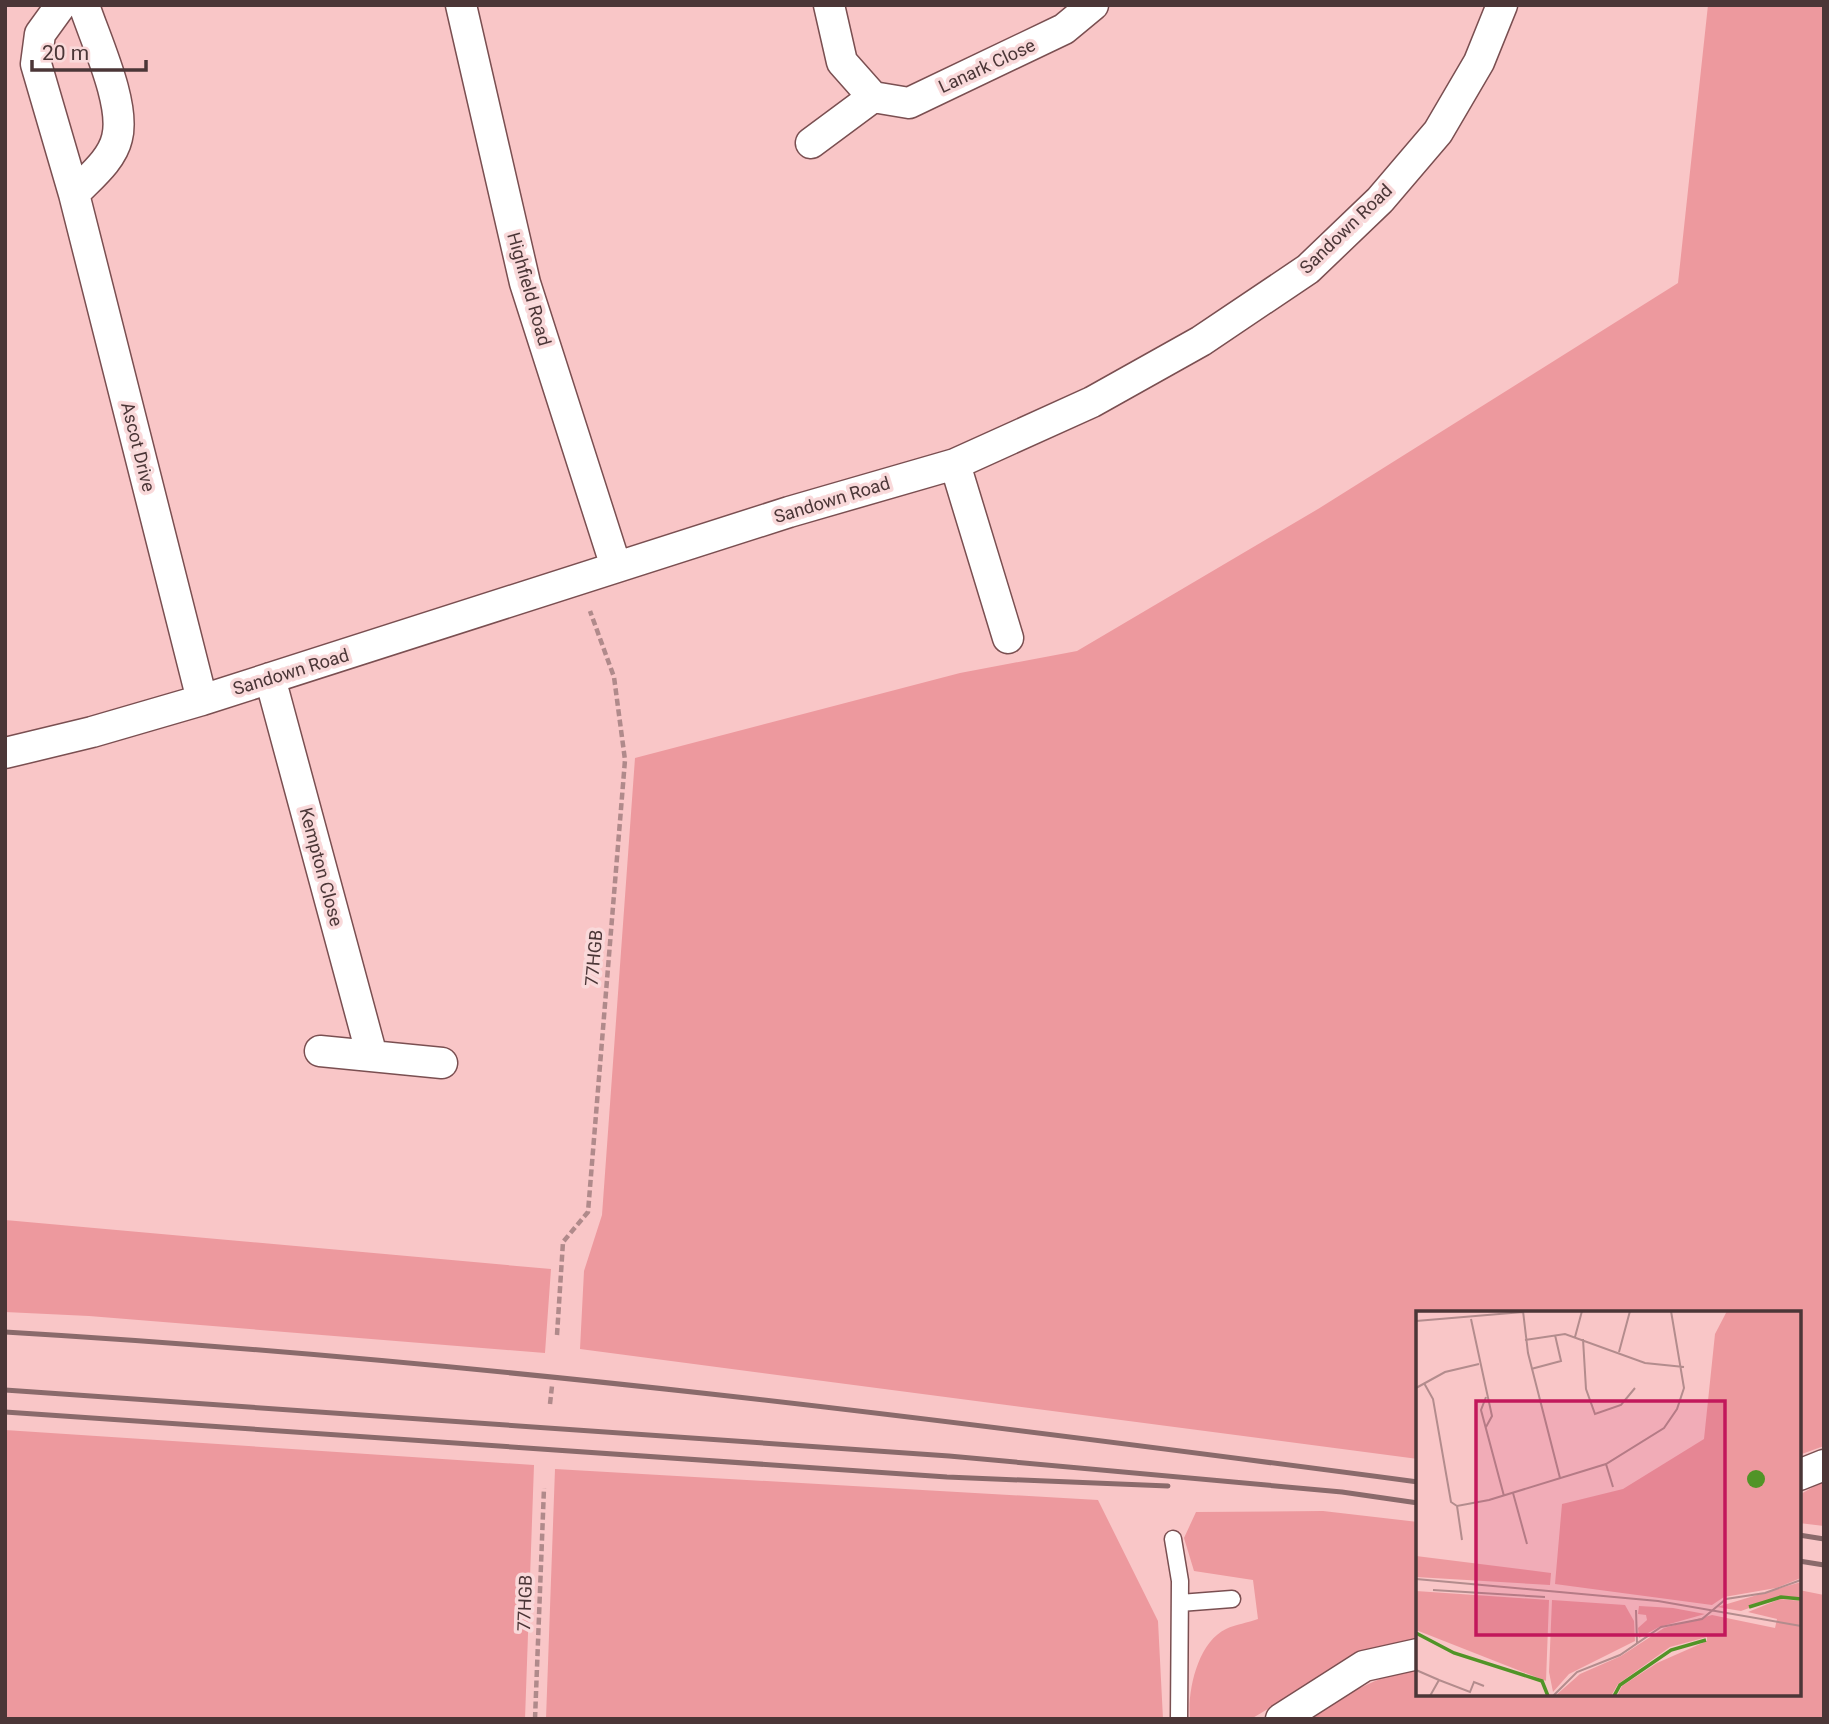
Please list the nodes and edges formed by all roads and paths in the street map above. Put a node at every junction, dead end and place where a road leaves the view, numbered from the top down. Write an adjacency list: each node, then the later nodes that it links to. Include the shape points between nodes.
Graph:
1 (61, 5): 9 (street, Ascot Drive, via 40,34 36,64)
2 (84, 5): 9 (street, via 118,111 117,138 107,160)
3 (461, 5): 11 (street, Highfield Road, via 525,283)
4 (829, 5): 7 (street, via 842,62)
5 (1093, 5): 7 (street, Lanark Close, via 1064,29 909,103)
6 (1502, 5): 10 (street, Sandown Road, via 1479,62 1438,132 1380,200 1308,269 1201,341 1093,402)
7 (873, 96): 8 (street)
8 (811, 143)
9 (74, 194): 15 (street, Ascot Drive)
10 (956, 464): 11 (street, Sandown Road); 13 (street)
11 (616, 567): 12 (street, Sandown Road)
12 (578, 581): 14 (street, Sandown Road); 20 (path, 77HGB, via 614,677 625,760 588,1212 563,1242)
13 (1008, 638)
14 (270, 678): 15 (street, Sandown Road); 18 (street, Kempton Close)
15 (202, 700): 16 (street, Sandown Road)
16 (5, 752)
17 (320, 1051): 18 (street)
18 (372, 1056): 19 (street)
19 (442, 1063)
20 (557, 1335)
21 (552, 1386): 22 (path)
22 (550, 1404)
23 (1824, 1465): 24 (street)
24 (1801, 1474)
25 (544, 1488): 30 (path, 77HGB)
26 (1173, 1539): 28 (lane)
27 (1232, 1599): 28 (lane)
28 (1180, 1603): 31 (lane)
29 (1416, 1654): 32 (street, via 1364,1666)
30 (535, 1719)
31 (1179, 1719)
32 (1282, 1719)

